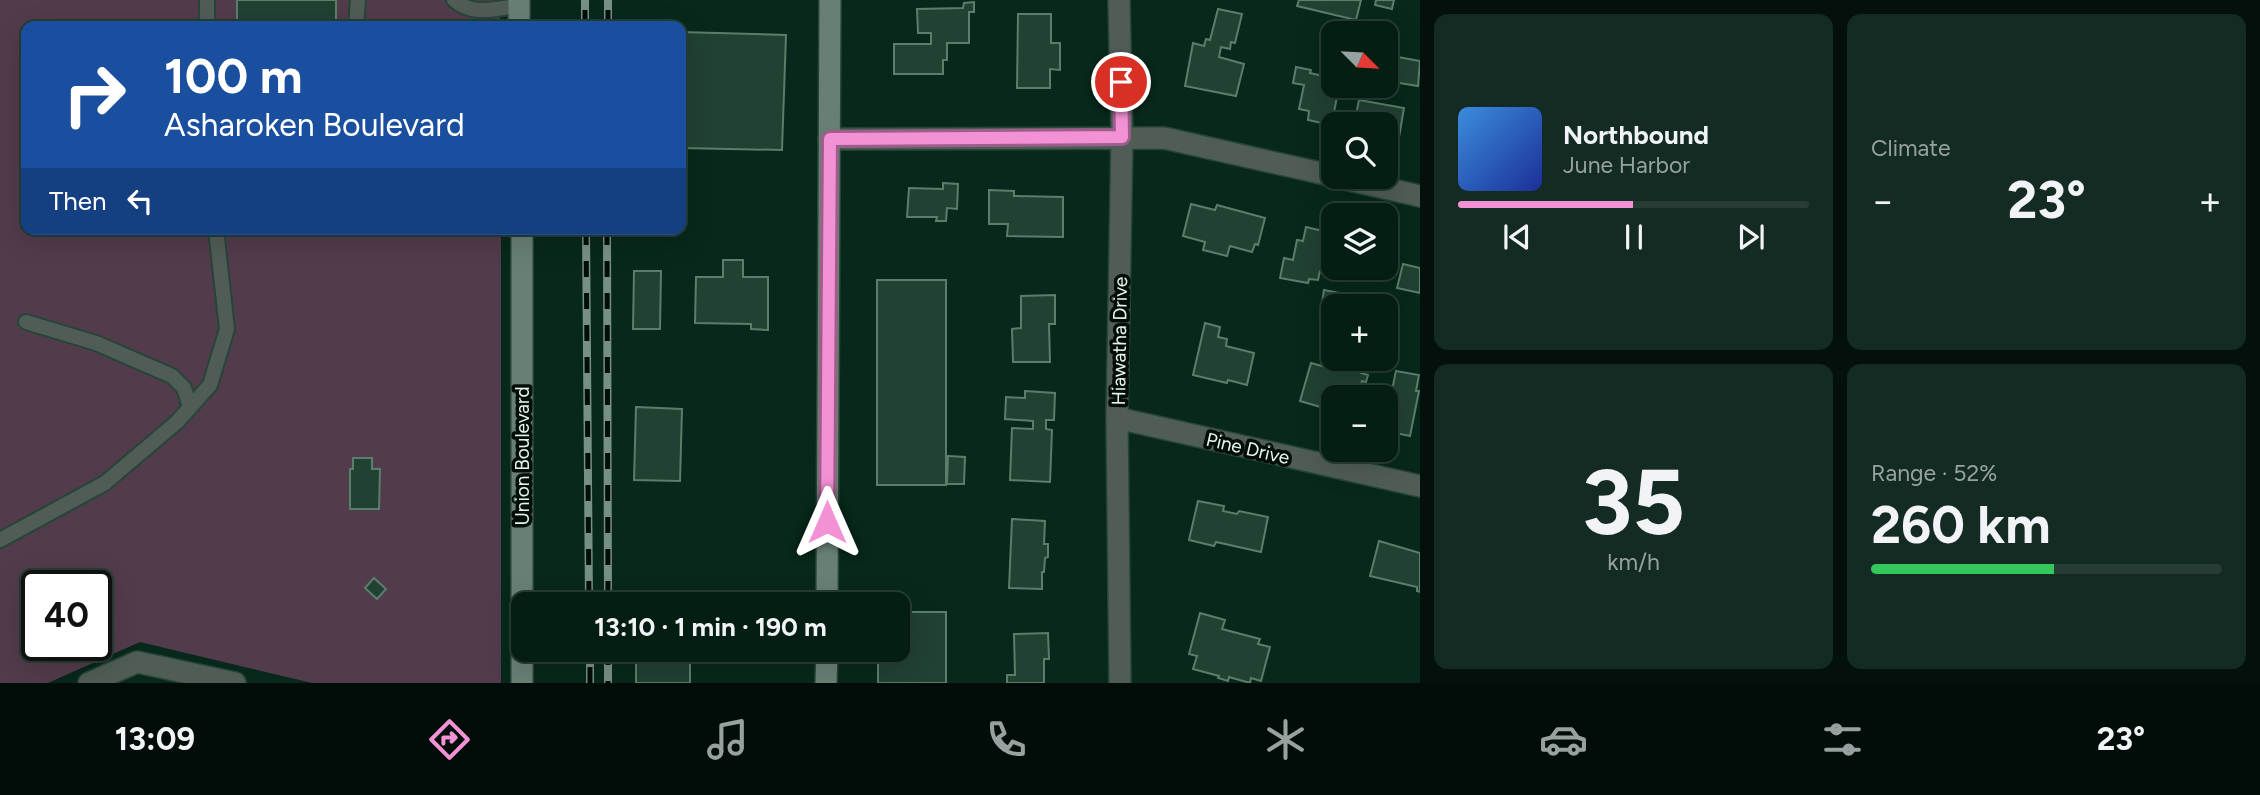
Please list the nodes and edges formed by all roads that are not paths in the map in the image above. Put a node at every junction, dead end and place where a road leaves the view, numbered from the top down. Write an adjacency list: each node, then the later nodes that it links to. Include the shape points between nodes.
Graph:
1 (206, 0): 7 (lane)
2 (358, 0): 8 (lane)
3 (454, 0): 6 (lane, via 481,12 492,8)
4 (830, 0): 10 (street)
5 (1119, 0): 9 (street, Hiawatha Drive)
6 (519, 11)
7 (206, 21)
8 (356, 21)
9 (1122, 137): 10 (street); 11 (street, via 1164,138); 18 (street, Hiawatha Drive)
10 (830, 139): 21 (street)
11 (1321, 173)
12 (1390, 189): 13 (street)
13 (1420, 196)
14 (217, 235): 17 (lane, via 227,329 210,385)
15 (522, 235): 25 (street, Union Boulevard)
16 (26, 322): 17 (lane, via 96,343 172,376 184,388)
17 (190, 407): 20 (lane, via 105,483)
18 (1117, 418): 19 (street, Pine Drive); 27 (street, Hiawatha Drive)
19 (1420, 486)
20 (3, 536)
21 (827, 592)
22 (827, 662): 26 (street)
23 (89, 683): 24 (street, via 137,662)
24 (235, 683)
25 (522, 683)
26 (827, 683)
27 (1120, 683)

